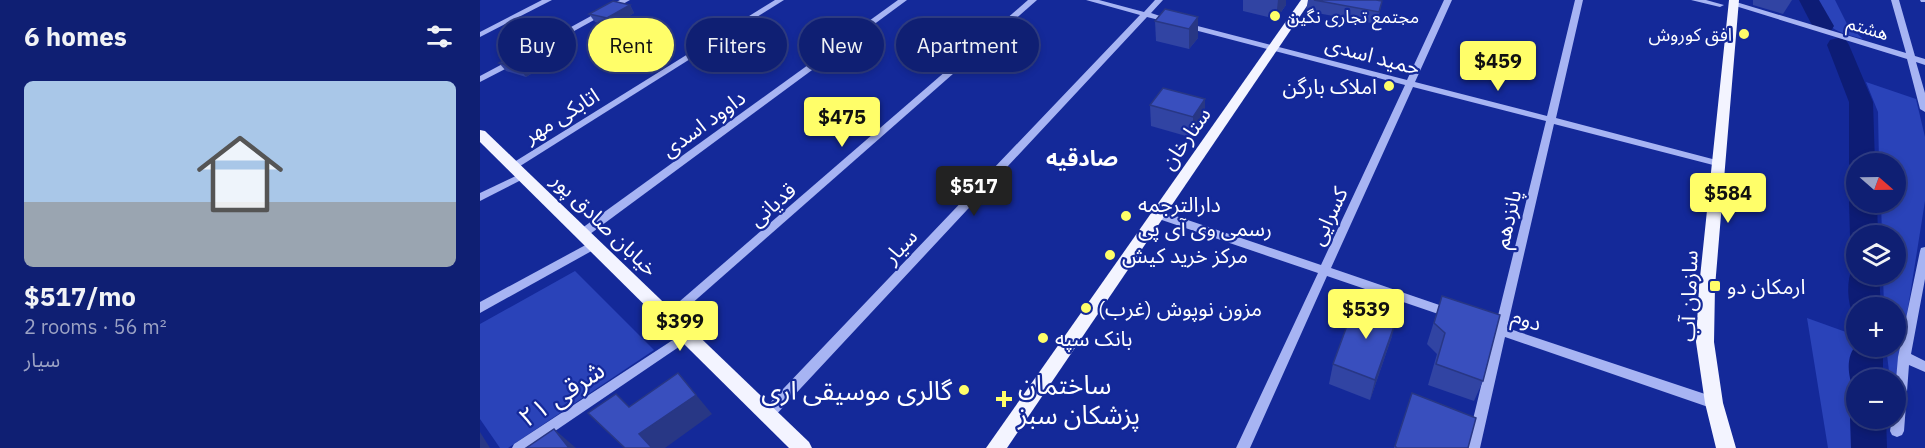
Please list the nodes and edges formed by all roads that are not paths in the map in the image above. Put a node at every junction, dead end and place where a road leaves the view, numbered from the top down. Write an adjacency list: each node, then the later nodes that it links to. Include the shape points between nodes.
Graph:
1 (548, 0): 16 (street)
2 (626, 0): 15 (street)
3 (780, 0): 27 (street, اتابکی مهر)
4 (903, 0): 30 (street, داوود اسدی)
5 (1033, 0): 34 (street, قدیانی)
6 (1090, 0): 14 (street, حمید اسدی)
7 (1159, 0): 14 (street, سیار)
8 (1306, 0): 17 (main road, ستارخان)
9 (1448, 0): 22 (street, کسرایی)
10 (1579, 0): 24 (street, پانزدهم)
11 (1695, 0): 13 (street, هشتم)
12 (1896, 0): 18 (street)
13 (1729, 3): 18 (street, هشتم); 26 (main road, سازمان آب)
14 (1145, 14): 17 (street, حمید اسدی); 41 (street, سیار)
15 (576, 27)
16 (480, 35)
17 (1273, 47): 22 (street, حمید اسدی); 29 (main road, ستارخان)
18 (1911, 58): 19 (street, هشتم); 23 (street)
19 (1925, 62)
20 (498, 70): 21 (street)
21 (480, 79)
22 (1410, 83): 24 (street, حمید اسدی); 32 (street, کسرایی)
23 (1925, 109)
24 (1551, 120): 26 (street, حمید اسدی); 35 (street, پانزدهم)
25 (480, 134): 27 (main road, خیابان صادق پور)
26 (1717, 163): 40 (main road, سازمان آب, via 1705,342)
27 (518, 171): 28 (street, اتابکی مهر); 30 (main road, خیابان صادق پور)
28 (480, 197)
29 (1157, 214): 32 (street, دوم); 45 (main road, ستارخان)
30 (587, 239): 33 (street, داوود اسدی); 34 (main road, خیابان صادق پور)
31 (1925, 251): 37 (street)
32 (1324, 271): 35 (street, دوم); 46 (street, کسرایی)
33 (480, 308)
34 (669, 317): 36 (main road, خیابان صادق پور)
35 (1501, 330): 40 (street, دوم); 47 (street, پانزدهم)
36 (688, 335): 41 (main road, خیابان صادق پور); 44 (street, ۲۱ شرقی)
37 (1906, 347)
38 (1904, 357): 39 (street); 42 (street)
39 (1925, 367)
40 (1714, 403): 48 (main road, سازمان آب)
41 (768, 414): 43 (main road, خیابان صادق پور)
42 (1897, 431)
43 (793, 445)
44 (519, 448)
45 (996, 448)
46 (1243, 448)
47 (1473, 448)
48 (1726, 448)

